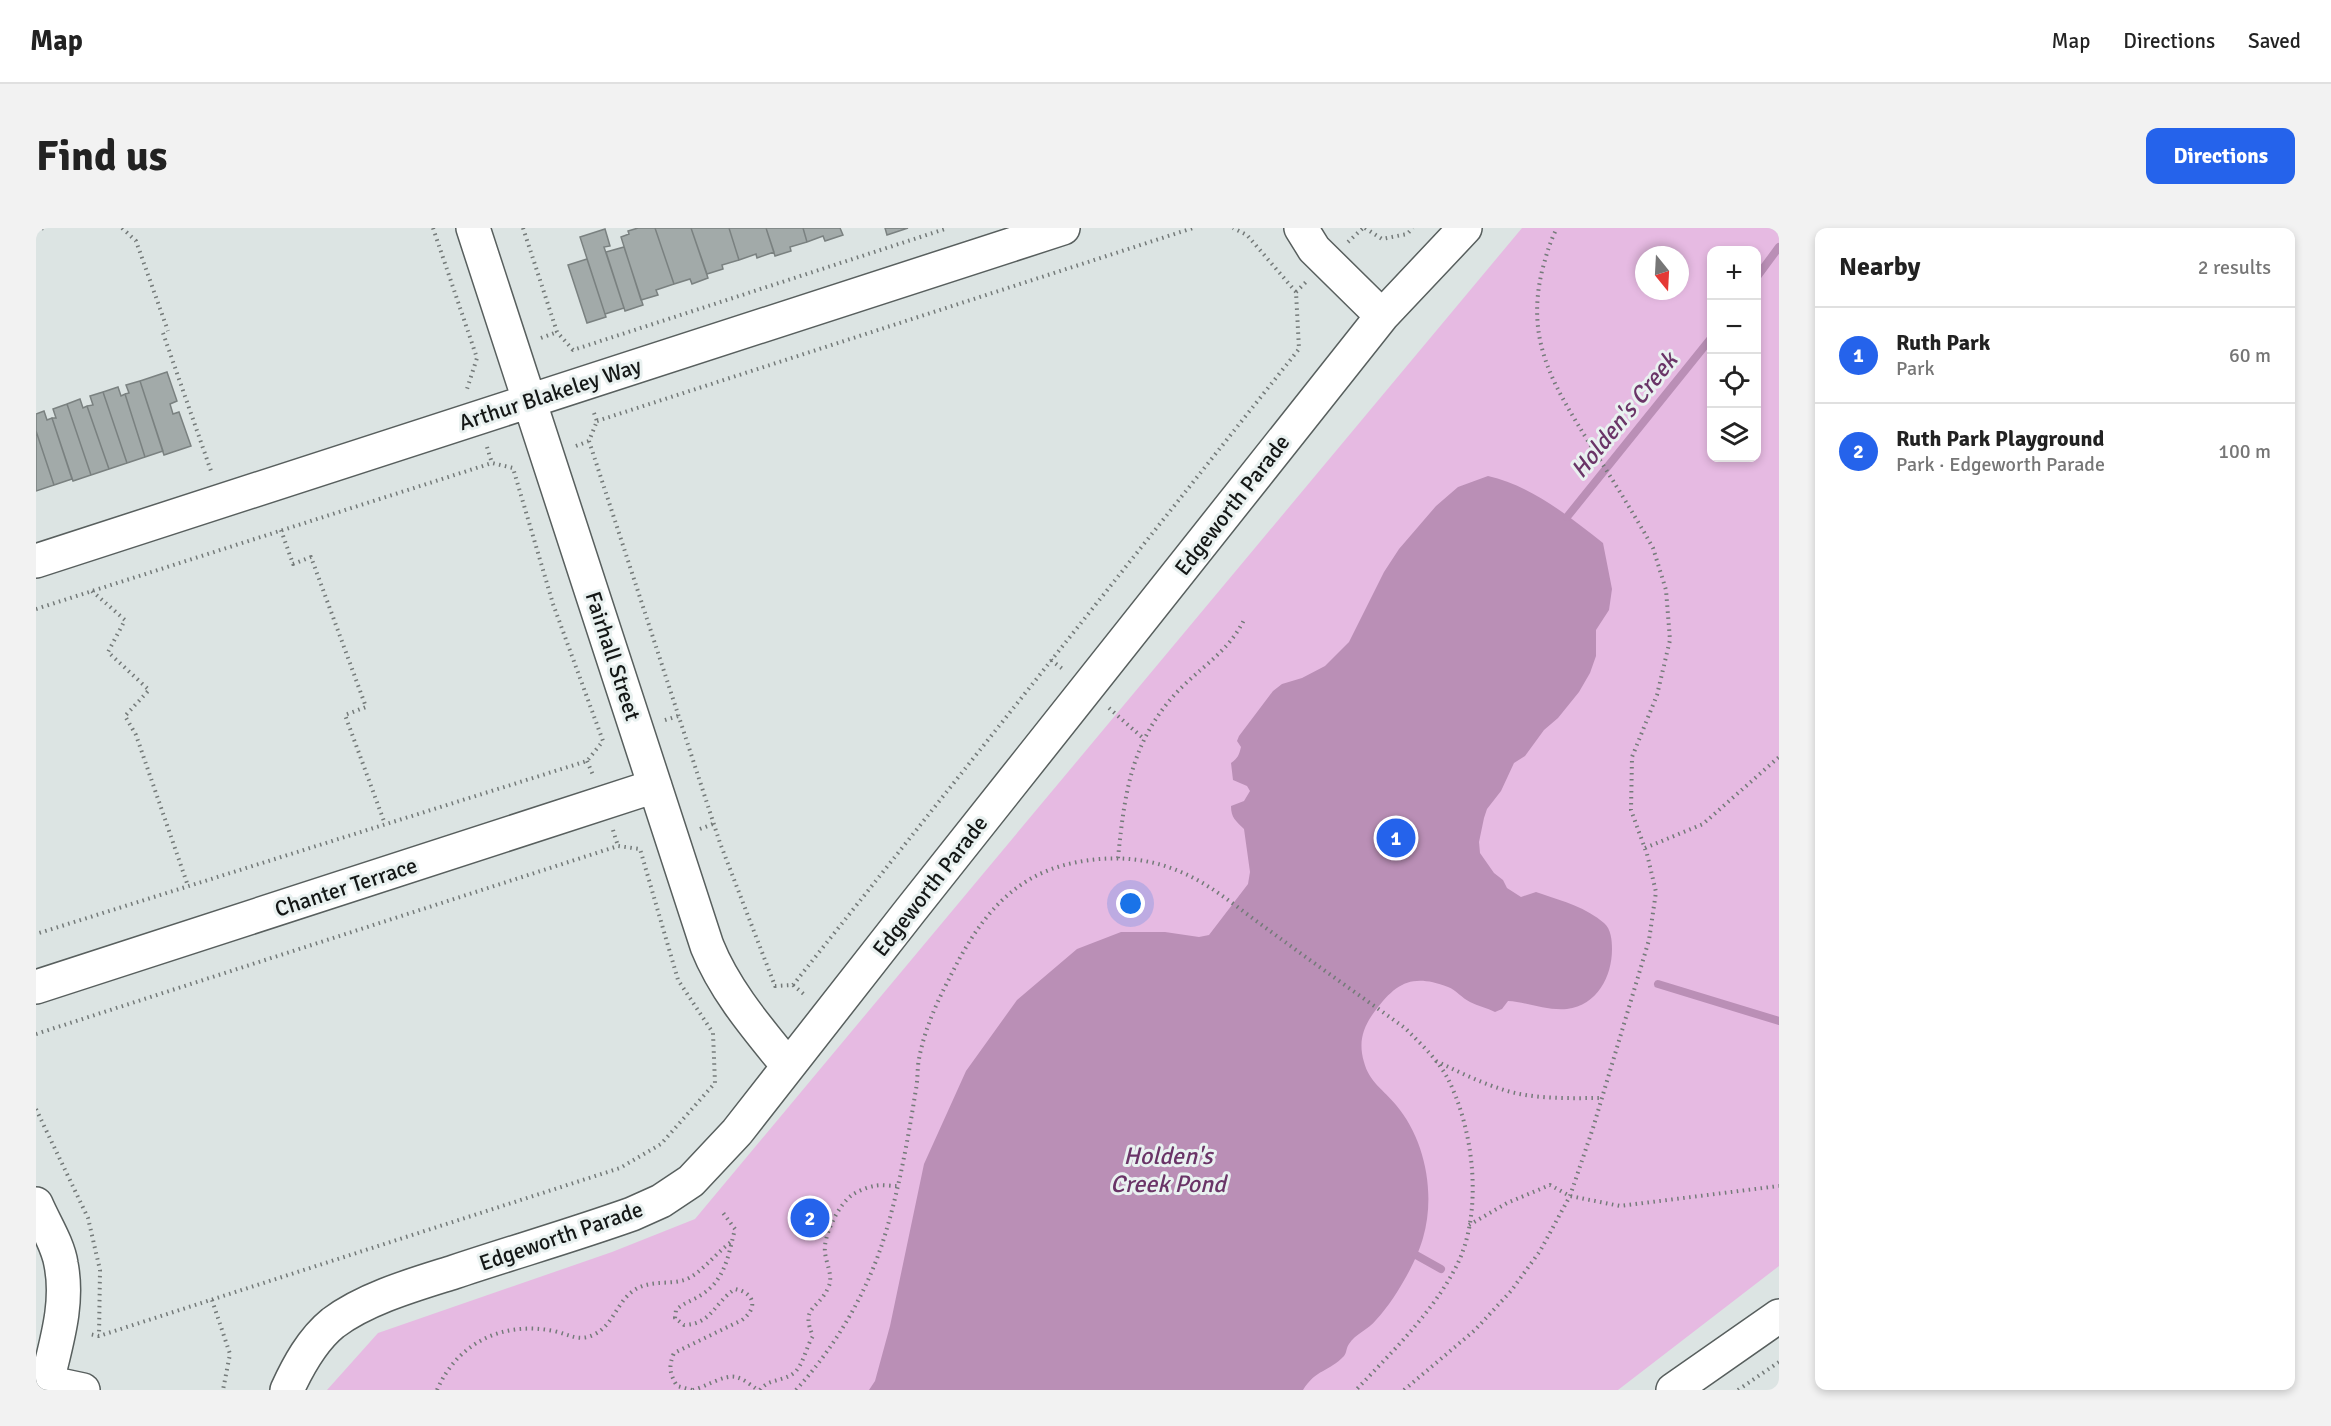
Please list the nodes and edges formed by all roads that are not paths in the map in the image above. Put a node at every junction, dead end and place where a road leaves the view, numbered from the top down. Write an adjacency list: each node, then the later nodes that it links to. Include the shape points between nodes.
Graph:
1 (473, 228): 6 (street, Fairhall Street)
2 (1063, 228): 6 (street, Arthur Blakeley Way)
3 (1301, 228): 5 (street, via 1314,249)
4 (1465, 228): 5 (street, Edgeworth Parade)
5 (1382, 316): 10 (street, Edgeworth Parade)
6 (530, 401): 7 (street, Arthur Blakeley Way); 8 (street, Fairhall Street)
7 (36, 561)
8 (655, 786): 9 (street, Chanter Terrace); 10 (street, Fairhall Street, via 716,968)
9 (36, 987)
10 (788, 1066): 15 (street, Edgeworth Parade, via 737,1132 691,1181 661,1201 368,1303 333,1323 311,1347)
11 (36, 1204): 13 (street, via 61,1262 65,1294)
12 (1779, 1316): 16 (street)
13 (41, 1381): 14 (street)
14 (83, 1390)
15 (287, 1390)
16 (1673, 1390)

